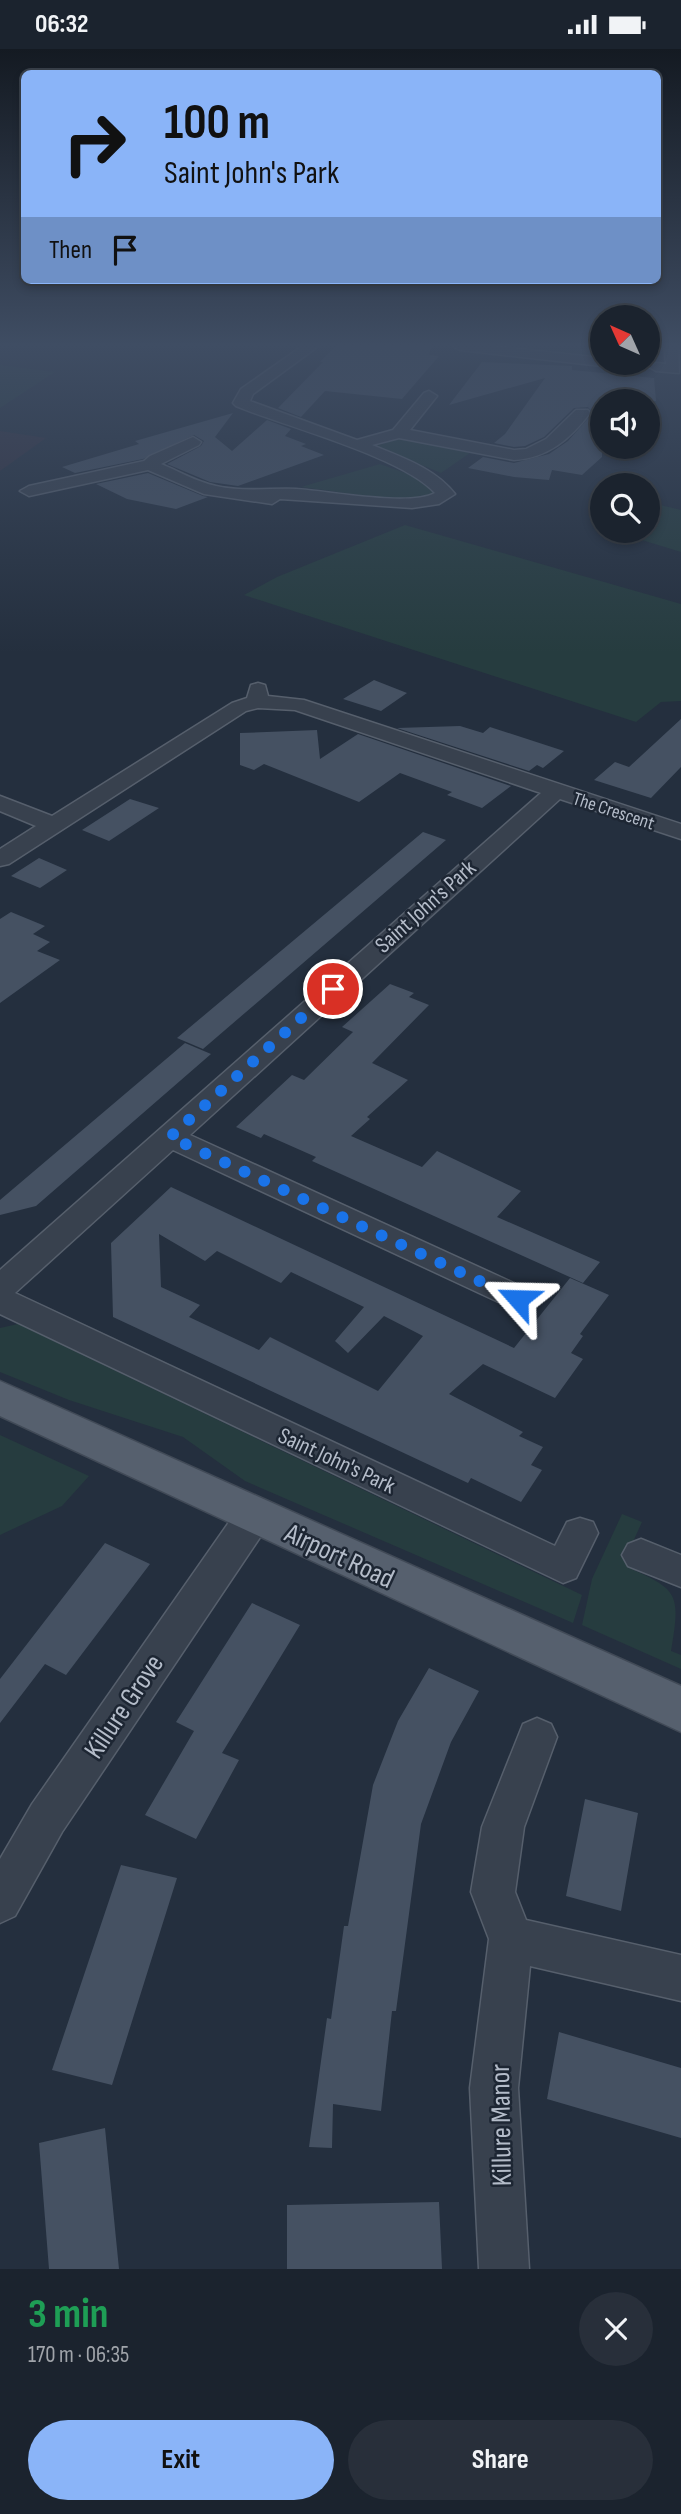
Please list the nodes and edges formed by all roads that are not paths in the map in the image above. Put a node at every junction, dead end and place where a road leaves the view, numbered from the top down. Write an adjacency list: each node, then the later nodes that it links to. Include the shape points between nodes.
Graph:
1 (185, 446): 5 (street)
2 (356, 446): 7 (street, via 430,478 446,494 431,503 279,492)
3 (470, 446): 4 (street, via 529,456)
4 (547, 446)
5 (150, 465): 6 (street); 7 (street, via 209,490)
6 (29, 491)
7 (251, 497): 8 (street)
8 (404, 516)
9 (556, 791): 11 (street, via 258,695); 12 (street, The Crescent); 14 (street, Saint John's Park)
10 (0, 803): 11 (street)
11 (53, 825): 13 (street)
12 (678, 827)
13 (0, 859)
14 (170, 1137): 15 (street, Saint John's Park); 16 (street)
15 (0, 1288)
16 (518, 1299)
17 (0, 1300): 20 (street, Saint John's Park, via 562,1567)
18 (0, 1397): 19 (main road, Airport Road)
19 (254, 1515): 23 (main road, Airport Road); 25 (street, Killure Grove, via 47,1818)
20 (580, 1533)
21 (641, 1555): 22 (street)
22 (681, 1571)
23 (681, 1710)
24 (537, 1737): 26 (street, Killure Manor, via 503,1827 493,1892)
25 (0, 1901)
26 (511, 1939): 27 (street); 28 (street, Killure Manor, via 494,2088)
27 (681, 1978)
28 (504, 2269)

